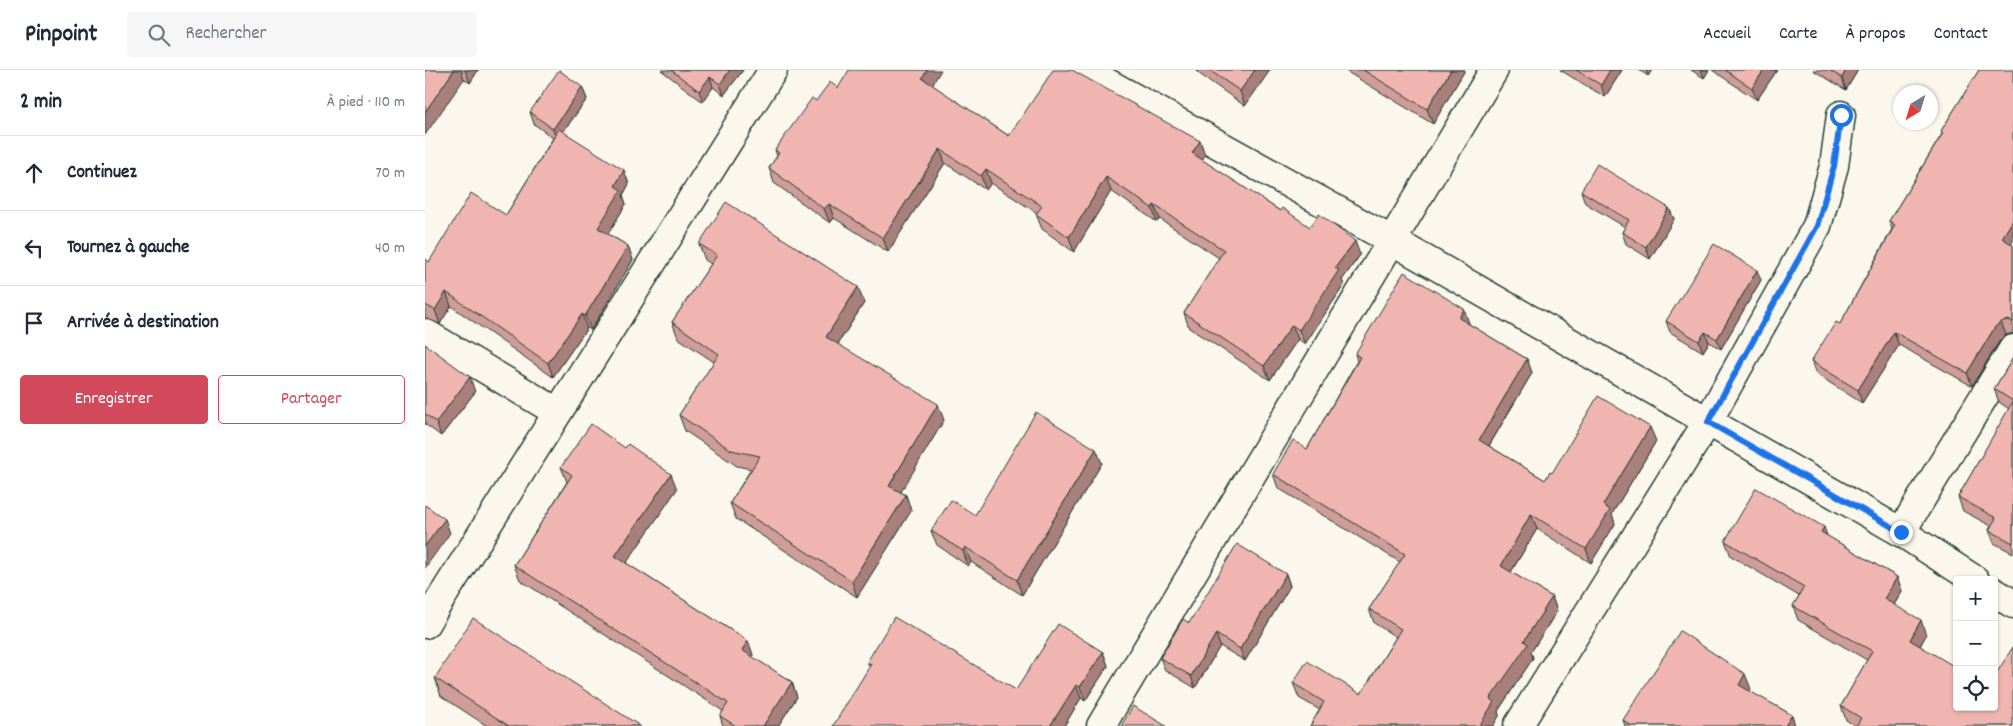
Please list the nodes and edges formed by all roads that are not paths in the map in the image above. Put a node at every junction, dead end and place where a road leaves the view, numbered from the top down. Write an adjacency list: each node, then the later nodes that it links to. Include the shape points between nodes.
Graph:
1 (773, 70): 8 (street)
2 (1084, 70): 5 (street)
3 (1494, 70): 5 (street)
4 (1841, 115): 9 (street, via 1834,166 1817,226)
5 (1391, 240): 9 (street); 16 (street)
6 (425, 333): 8 (street)
7 (2013, 349): 10 (street)
8 (557, 412): 14 (street)
9 (1708, 422): 10 (street); 15 (street)
10 (1901, 532): 11 (street)
11 (1969, 576)
12 (1998, 595): 13 (street)
13 (2013, 604)
14 (425, 624)
15 (1520, 725)
16 (1101, 726)

